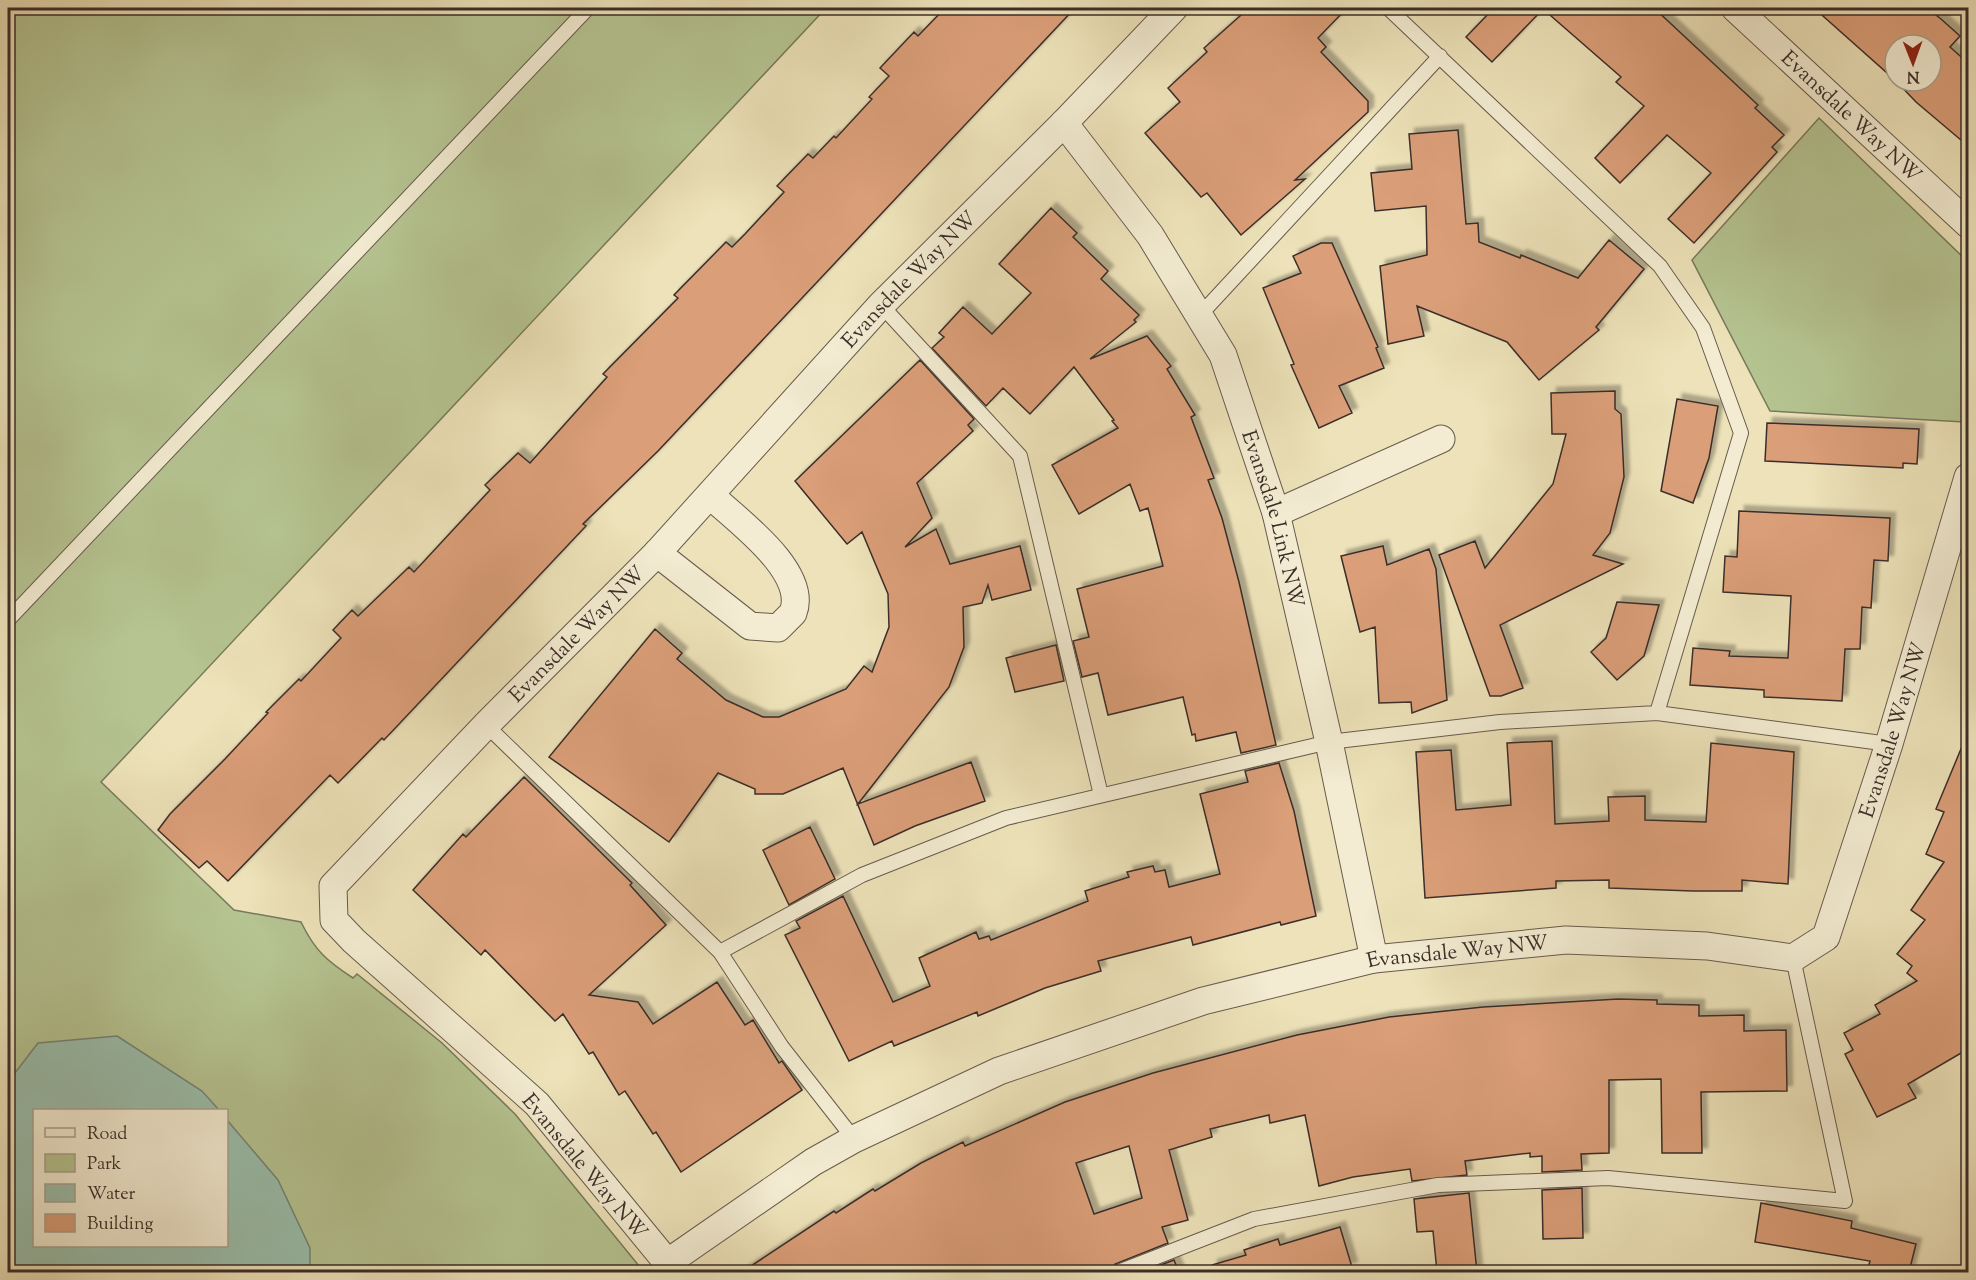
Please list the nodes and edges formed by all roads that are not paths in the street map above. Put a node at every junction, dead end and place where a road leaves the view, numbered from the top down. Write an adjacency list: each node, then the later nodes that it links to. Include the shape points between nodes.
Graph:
1 (588, 8): 15 (lane)
2 (1174, 8): 6 (street, Evansdale Way NW)
3 (1388, 8): 5 (lane)
4 (1735, 8): 7 (street, Evansdale Way NW)
5 (1440, 56): 9 (lane); 16 (lane, via 1660,266 1703,328 1741,433)
6 (1064, 123): 8 (street, Evansdale Way NW); 9 (street, Evansdale Link NW, via 1150,235)
7 (1968, 224)
8 (881, 306): 12 (street, Evansdale Way NW); 20 (lane, via 1020,456)
9 (1199, 316): 13 (street, Evansdale Link NW, via 1223,355)
10 (1441, 439): 13 (street)
11 (1968, 477): 19 (street, Evansdale Way NW)
12 (711, 496): 14 (street, Evansdale Way NW); 14 (street, via 777,558 792,579 793,613 778,628 750,626)
13 (1276, 513): 18 (street, Evansdale Link NW)
14 (657, 553): 17 (street, Evansdale Way NW)
15 (8, 620)
16 (1657, 713): 18 (lane, via 1500,722); 19 (lane)
17 (486, 725): 21 (lane); 25 (street, Evansdale Way NW, via 333,886 334,920 537,1104)
18 (1329, 742): 20 (lane); 23 (street, Evansdale Link NW)
19 (1889, 744): 22 (street, Evansdale Way NW, via 1826,937)
20 (1101, 795): 21 (lane, via 1006,818 862,875)
21 (720, 952): 24 (lane, via 782,1047)
22 (1792, 958): 23 (street, Evansdale Way NW, via 1707,946 1566,940); 26 (lane, via 1845,1201 1608,1178 1438,1185 1254,1219)
23 (1374, 959): 24 (street, Evansdale Way NW, via 1203,1001 1009,1067)
24 (854, 1139): 25 (street, Evansdale Way NW, via 813,1162)
25 (671, 1268)
26 (1118, 1272)

